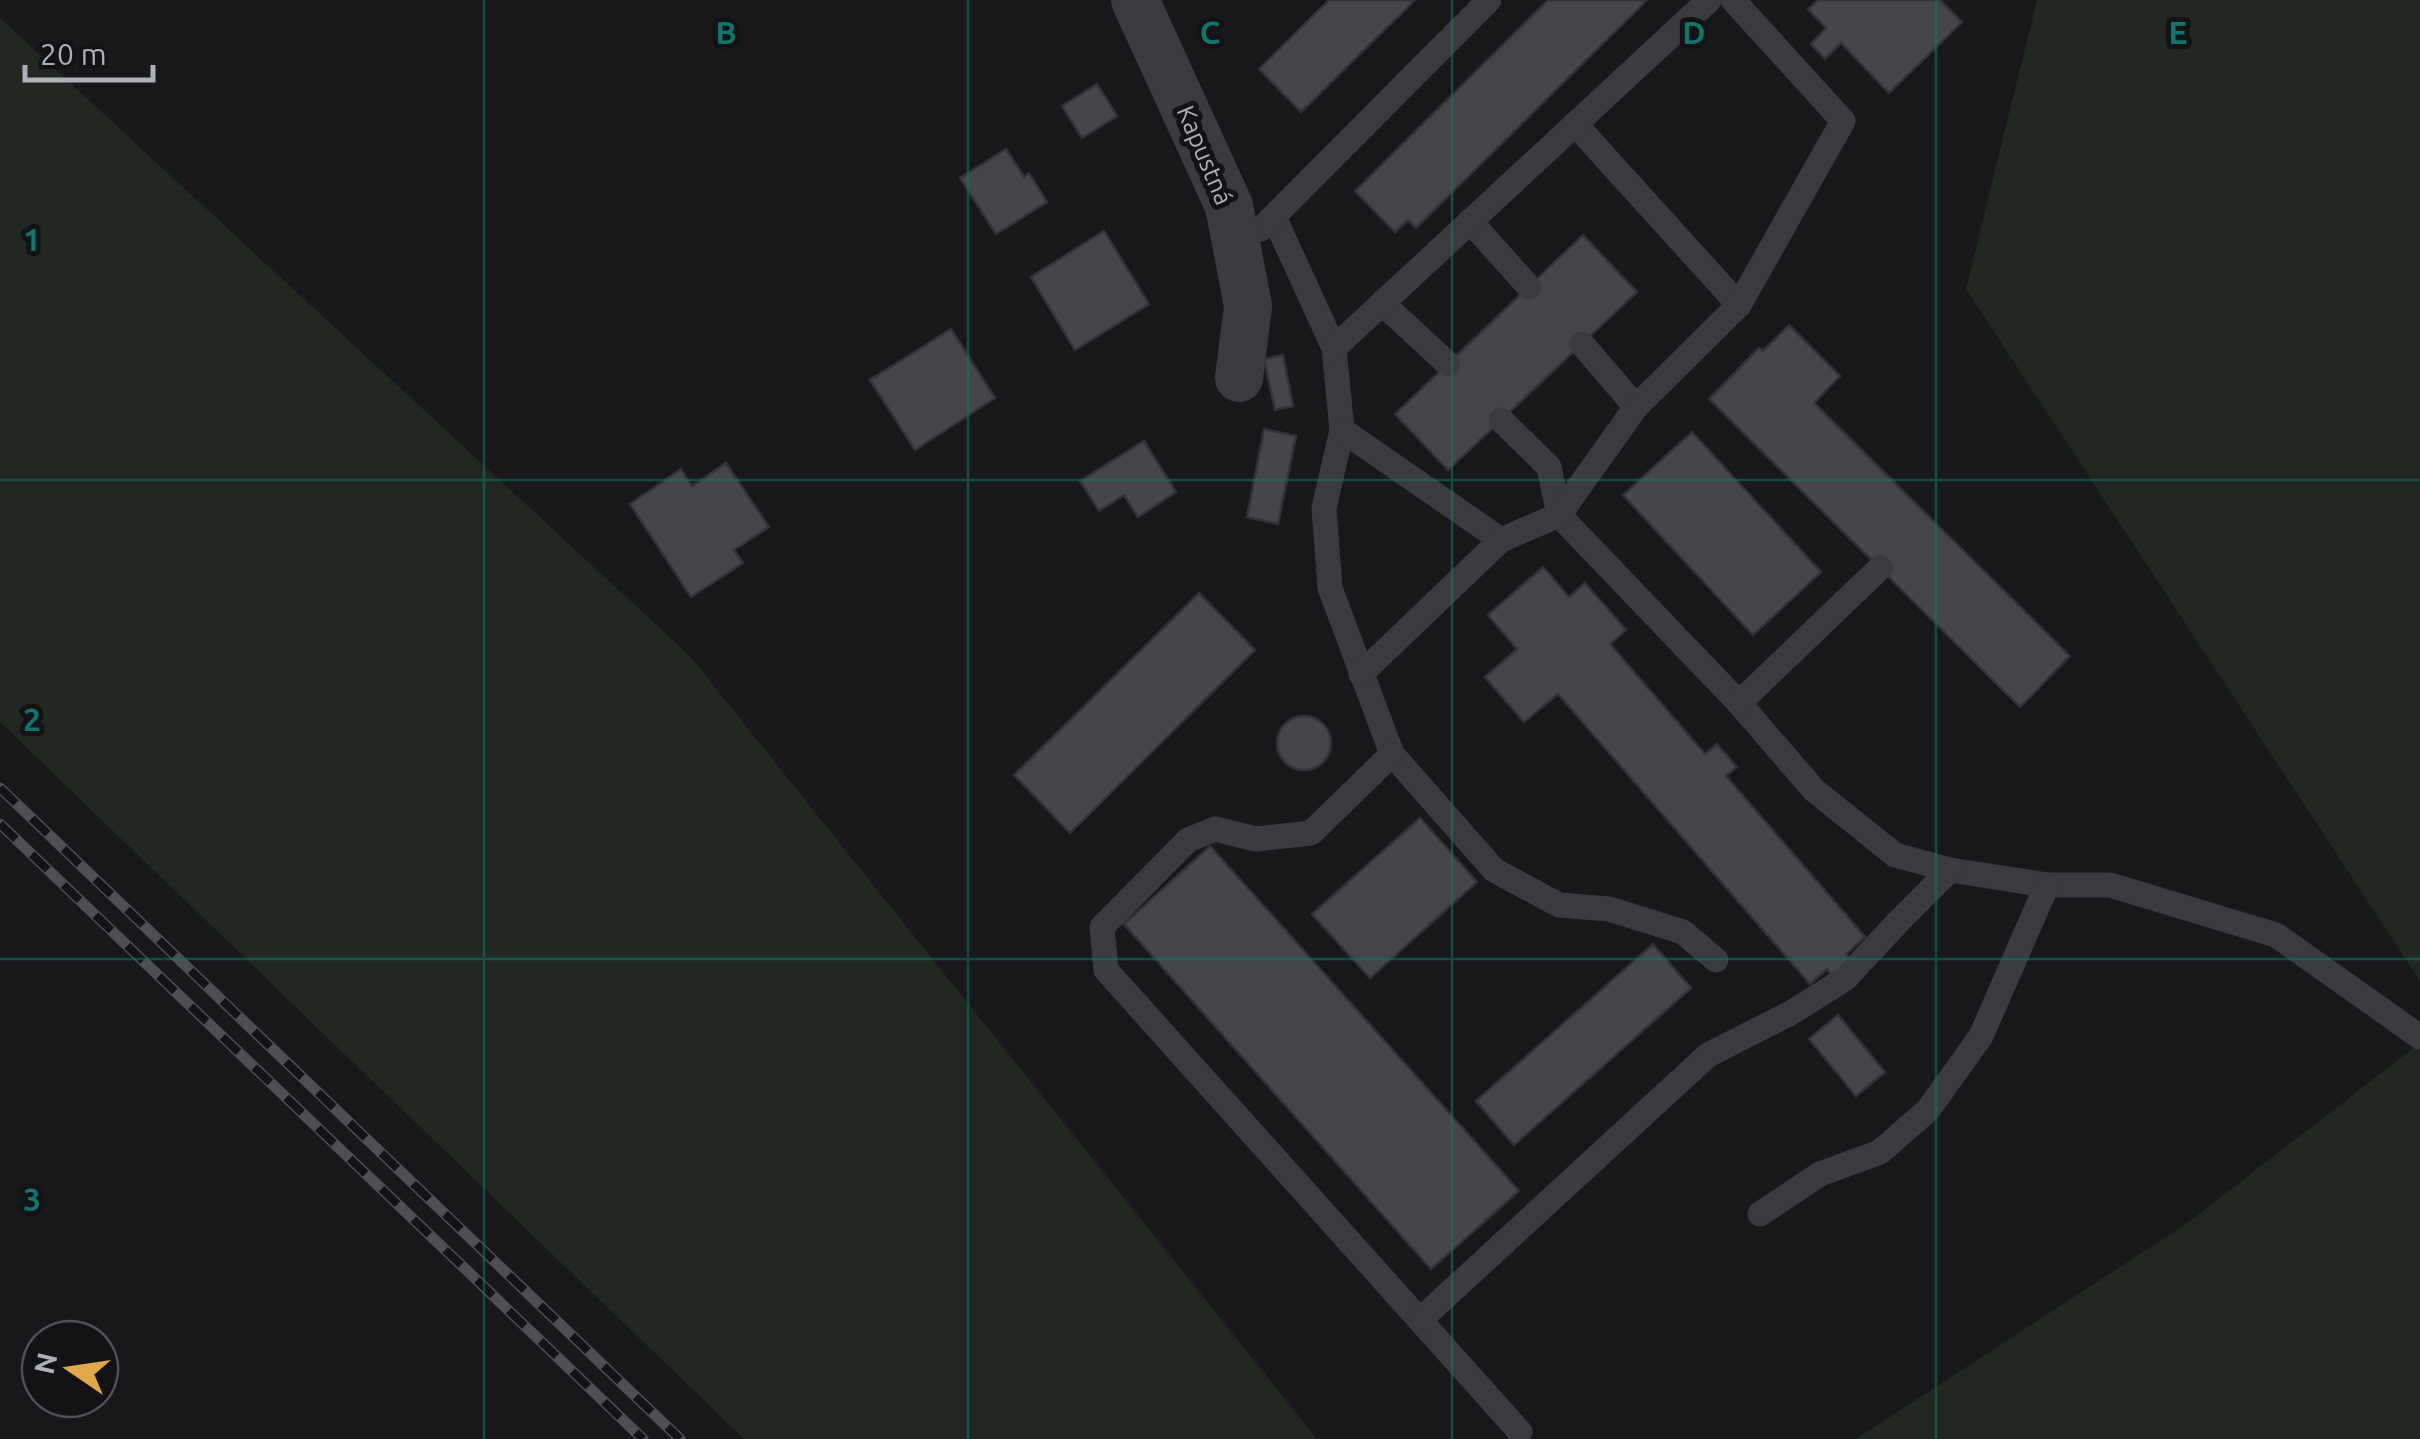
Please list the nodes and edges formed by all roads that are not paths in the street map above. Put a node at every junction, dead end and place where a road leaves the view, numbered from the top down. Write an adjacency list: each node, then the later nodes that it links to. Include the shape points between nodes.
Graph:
1 (1136, 0): 8 (street, Kapustná, via 1230,206)
2 (1489, 0): 6 (lane)
3 (1709, 0): 5 (lane)
4 (1733, 0): 11 (lane, via 1843,121)
5 (1575, 124): 7 (lane); 11 (lane)
6 (1274, 217): 8 (lane); 13 (lane)
7 (1470, 221): 9 (lane); 10 (lane)
8 (1238, 247): 15 (street, Kapustná, via 1248,306)
9 (1529, 287)
10 (1382, 304): 13 (lane); 14 (lane)
11 (1739, 305): 16 (lane)
12 (1582, 344): 16 (lane)
13 (1334, 348): 18 (lane)
14 (1448, 364)
15 (1240, 378)
16 (1636, 407): 19 (lane)
17 (1500, 420): 19 (lane, via 1549,467)
18 (1342, 430): 20 (lane); 22 (lane, via 1324,508 1330,588)
19 (1559, 515): 20 (lane); 23 (lane)
20 (1500, 540): 22 (lane)
21 (1880, 568): 23 (lane)
22 (1361, 674): 24 (lane)
23 (1739, 703): 25 (lane, via 1814,790 1895,855)
24 (1392, 754): 27 (lane, via 1494,870 1559,905 1608,909 1683,932); 30 (lane, via 1311,833 1256,838 1214,830 1188,840 1102,928 1106,970)
25 (1950, 870): 26 (lane); 30 (lane, via 1845,979 1708,1055)
26 (2048, 885): 28 (lane, via 2110,886 2276,935); 29 (lane, via 1982,1036 1928,1110 1880,1152 1820,1174)
27 (1716, 960)
28 (2420, 1037)
29 (1760, 1214)
30 (1420, 1320): 31 (lane)
31 (1520, 1432)

